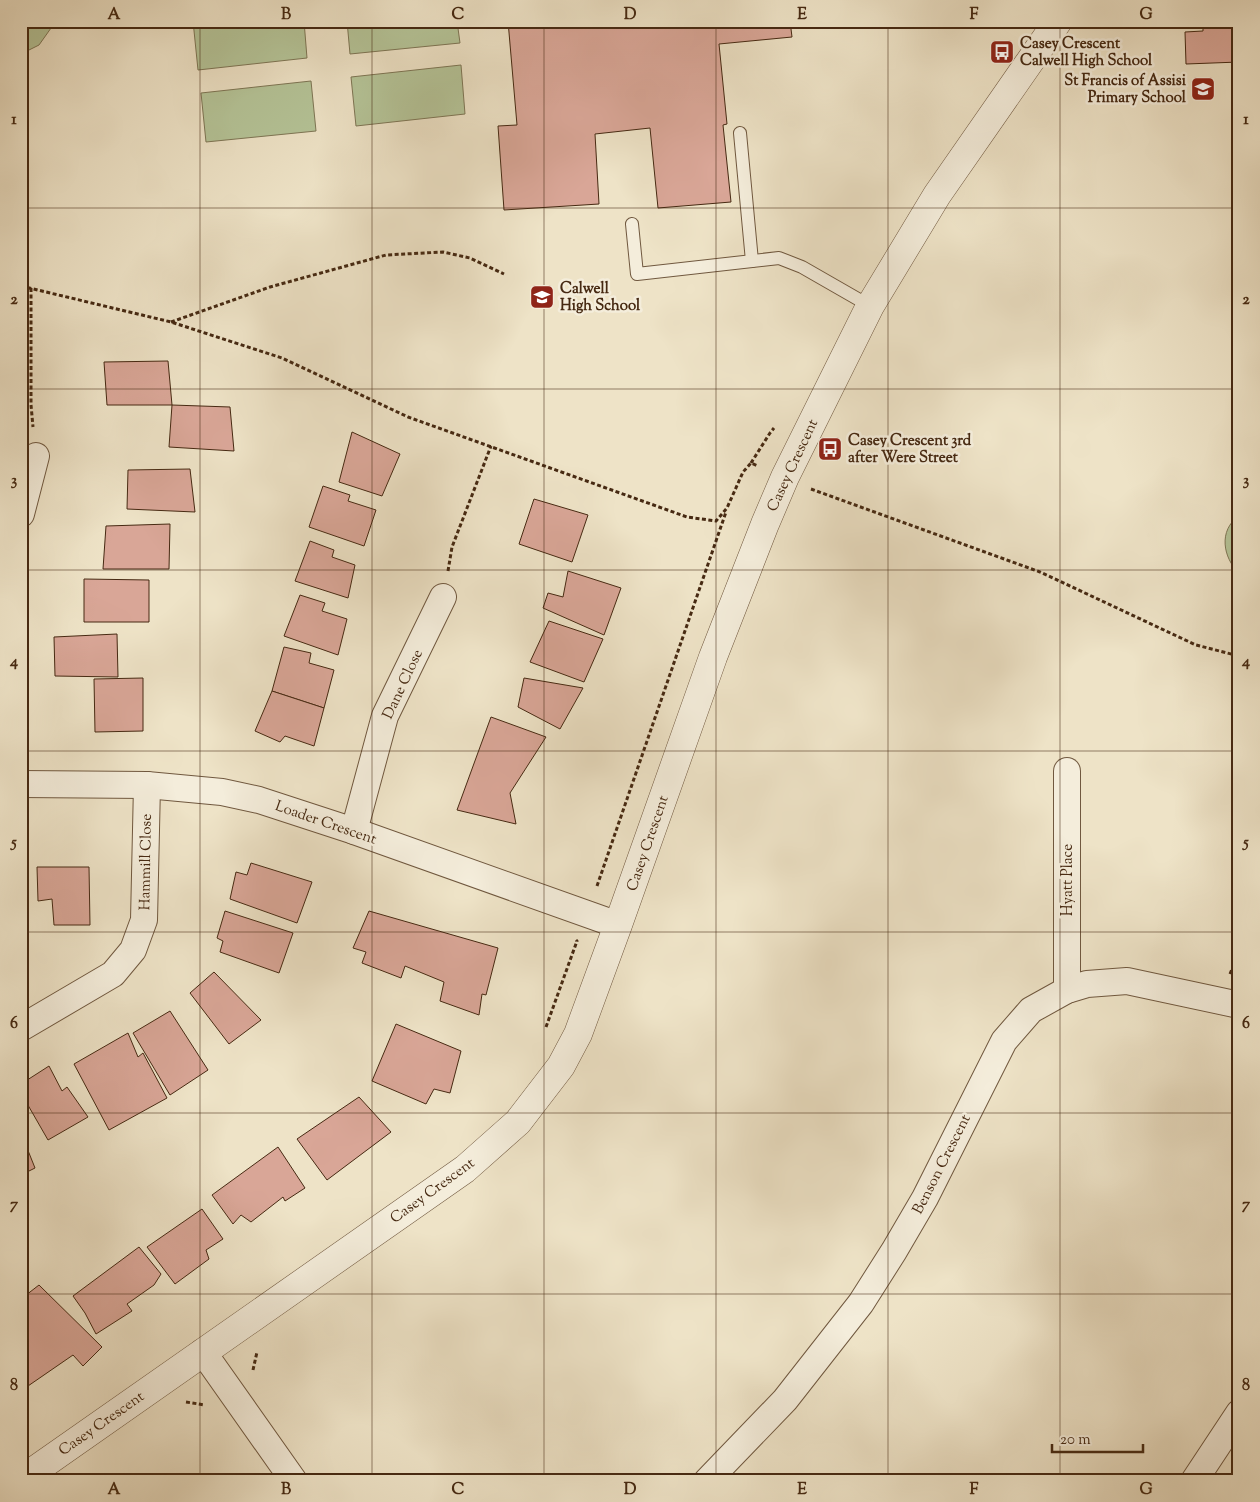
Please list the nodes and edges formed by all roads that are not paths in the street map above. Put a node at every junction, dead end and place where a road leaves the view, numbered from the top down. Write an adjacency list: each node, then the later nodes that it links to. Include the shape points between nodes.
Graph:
1 (1058, 21): 5 (street, Casey Crescent, via 937,195)
2 (740, 134): 4 (lane)
3 (632, 224): 4 (lane, via 637,274)
4 (752, 261): 5 (lane, via 778,258 802,267)
5 (870, 306): 13 (street, Casey Crescent, via 784,477 713,657)
6 (36, 456): 7 (street)
7 (21, 514)
8 (443, 598): 12 (street, Dane Close, via 385,716)
9 (1067, 771): 14 (street, Hyatt Place)
10 (21, 784): 11 (street, Loader Crescent)
11 (147, 785): 12 (street, Loader Crescent, via 222,792 259,800); 16 (street, Hammill Close, via 144,920 133,950 113,974)
12 (354, 831): 13 (street, Loader Crescent)
13 (618, 924): 17 (street, Casey Crescent, via 578,1034 561,1066 518,1122 465,1169)
14 (1067, 990): 15 (street, Benson Crescent, via 1086,984 1128,981); 21 (street, Benson Crescent, via 1031,1010 1004,1041 925,1198 860,1303 785,1400)
15 (1239, 1005)
16 (21, 1028)
17 (203, 1352): 19 (street, Casey Crescent); 20 (street)
18 (1239, 1413): 22 (street)
19 (21, 1480)
20 (294, 1481)
21 (707, 1481)
22 (1194, 1481)

